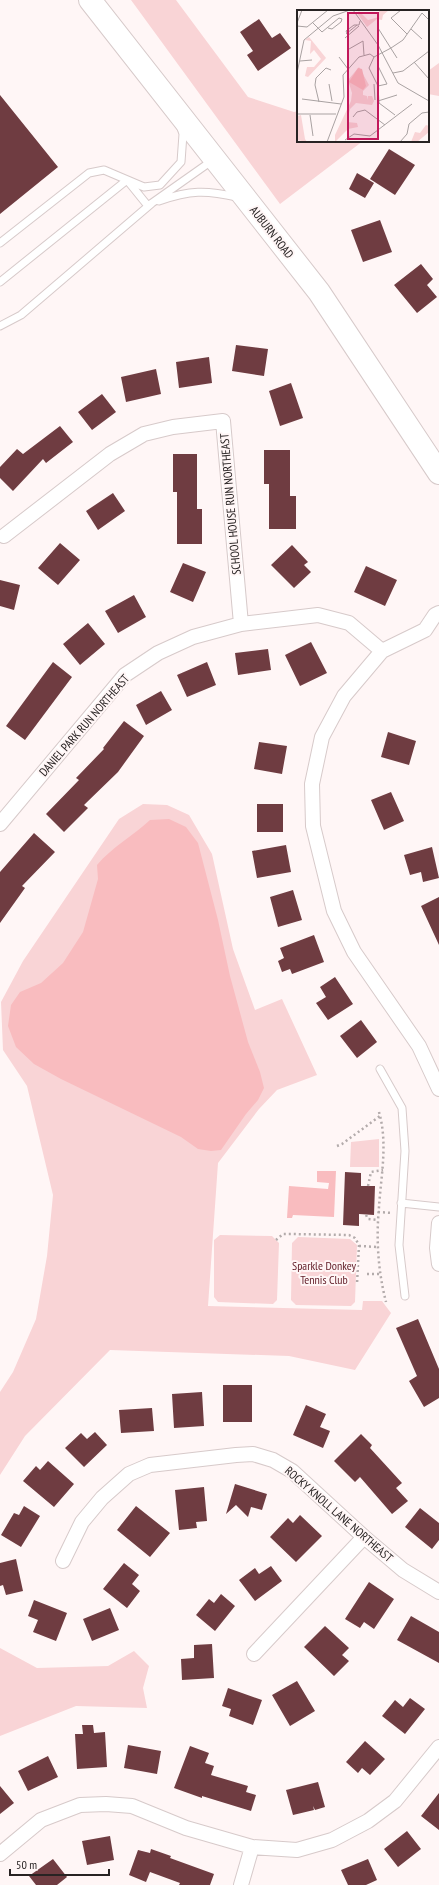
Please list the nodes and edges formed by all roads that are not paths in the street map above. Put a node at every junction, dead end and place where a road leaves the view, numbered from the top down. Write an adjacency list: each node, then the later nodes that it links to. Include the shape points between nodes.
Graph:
1 (90, 0): 2 (main road, AUBURN ROAD)
2 (176, 109): 3 (main road, AUBURN ROAD); 4 (lane, via 183,134 181,162 160,185 144,187)
3 (215, 159): 5 (main road, AUBURN ROAD); 6 (lane)
4 (128, 180): 6 (lane); 7 (lane, via 104,170 89,173); 8 (lane)
5 (246, 198): 6 (lane, via 200,191 179,194); 10 (main road, AUBURN ROAD, via 319,292)
6 (150, 205): 9 (lane, via 21,315)
7 (0, 242)
8 (0, 282)
9 (0, 326)
10 (439, 473)
11 (4, 536): 13 (street, SCHOOL HOUSE RUN NORTHEAST, via 110,454 144,434 173,427 223,421)
12 (439, 613): 14 (street)
13 (241, 624): 16 (street, DANIEL PARK RUN NORTHEAST, via 318,615 349,623); 17 (street, DANIEL PARK RUN NORTHEAST, via 193,637 158,653 125,675)
14 (425, 630): 15 (street); 16 (street)
15 (439, 630)
16 (382, 651): 19 (street, via 344,696 322,737 312,784 313,826 334,911 354,952 420,1046)
17 (0, 824)
18 (380, 1069): 20 (lane, via 402,1108 405,1151)
19 (439, 1089)
20 (401, 1203): 21 (lane); 24 (lane, via 399,1246)
21 (439, 1207)
22 (439, 1223): 23 (street)
23 (439, 1264)
24 (404, 1296)
25 (364, 1537): 26 (street, ROCKY KNOLL LANE NORTHEAST, via 292,1471 273,1460 253,1454 236,1455 150,1465 129,1474 102,1498 82,1522); 27 (street, ROCKY KNOLL LANE NORTHEAST, via 403,1570); 28 (street)
26 (63, 1561)
27 (439, 1592)
28 (254, 1654)
29 (439, 1747): 30 (street, via 395,1801 368,1821 332,1840 298,1850)
30 (252, 1847): 31 (street, via 186,1828 132,1806 106,1804 80,1805 41,1820); 32 (street)
31 (0, 1854)
32 (241, 1885)

